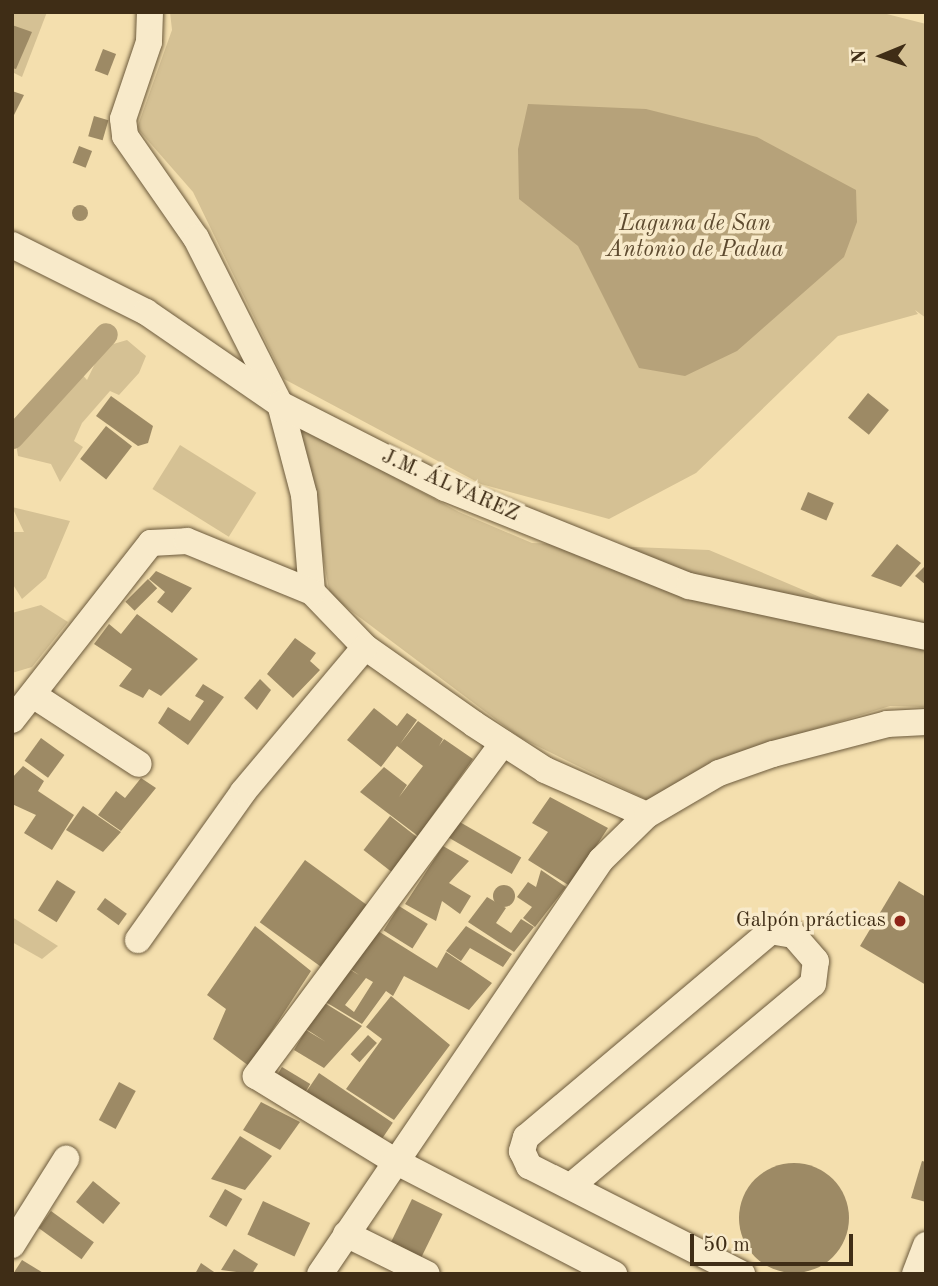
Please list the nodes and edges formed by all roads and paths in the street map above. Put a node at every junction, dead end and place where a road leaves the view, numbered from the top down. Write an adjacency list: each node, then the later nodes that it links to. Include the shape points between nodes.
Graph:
1 (150, 12): 3 (street, via 149,42 123,119 125,136 196,238)
2 (12, 245): 3 (street, J.M. ÁLVAREZ, via 146,312)
3 (280, 404): 4 (street, via 304,495); 5 (street, J.M. ÁLVAREZ, via 445,488 689,586)
4 (312, 592): 6 (street); 7 (street, via 187,541 151,543)
5 (926, 637)
6 (365, 647): 10 (street); 13 (street, via 243,792)
7 (33, 695): 8 (street); 11 (street)
8 (12, 720)
9 (926, 722): 12 (street, via 887,724 719,773)
10 (503, 743): 12 (street, via 545,771); 15 (street, via 256,1068 262,1083)
11 (139, 764)
12 (647, 815): 15 (street, via 601,860)
13 (138, 940)
14 (66, 1159): 18 (street)
15 (393, 1160): 17 (street); 22 (street)
16 (571, 1186): 16 (street, via 813,984 816,961 793,935 771,931 526,1137 522,1151 529,1166); 23 (street)
17 (346, 1234): 20 (street); 21 (street)
18 (12, 1245)
19 (926, 1245): 24 (street)
20 (320, 1274)
21 (427, 1274)
22 (614, 1274)
23 (742, 1274)
24 (915, 1274)

